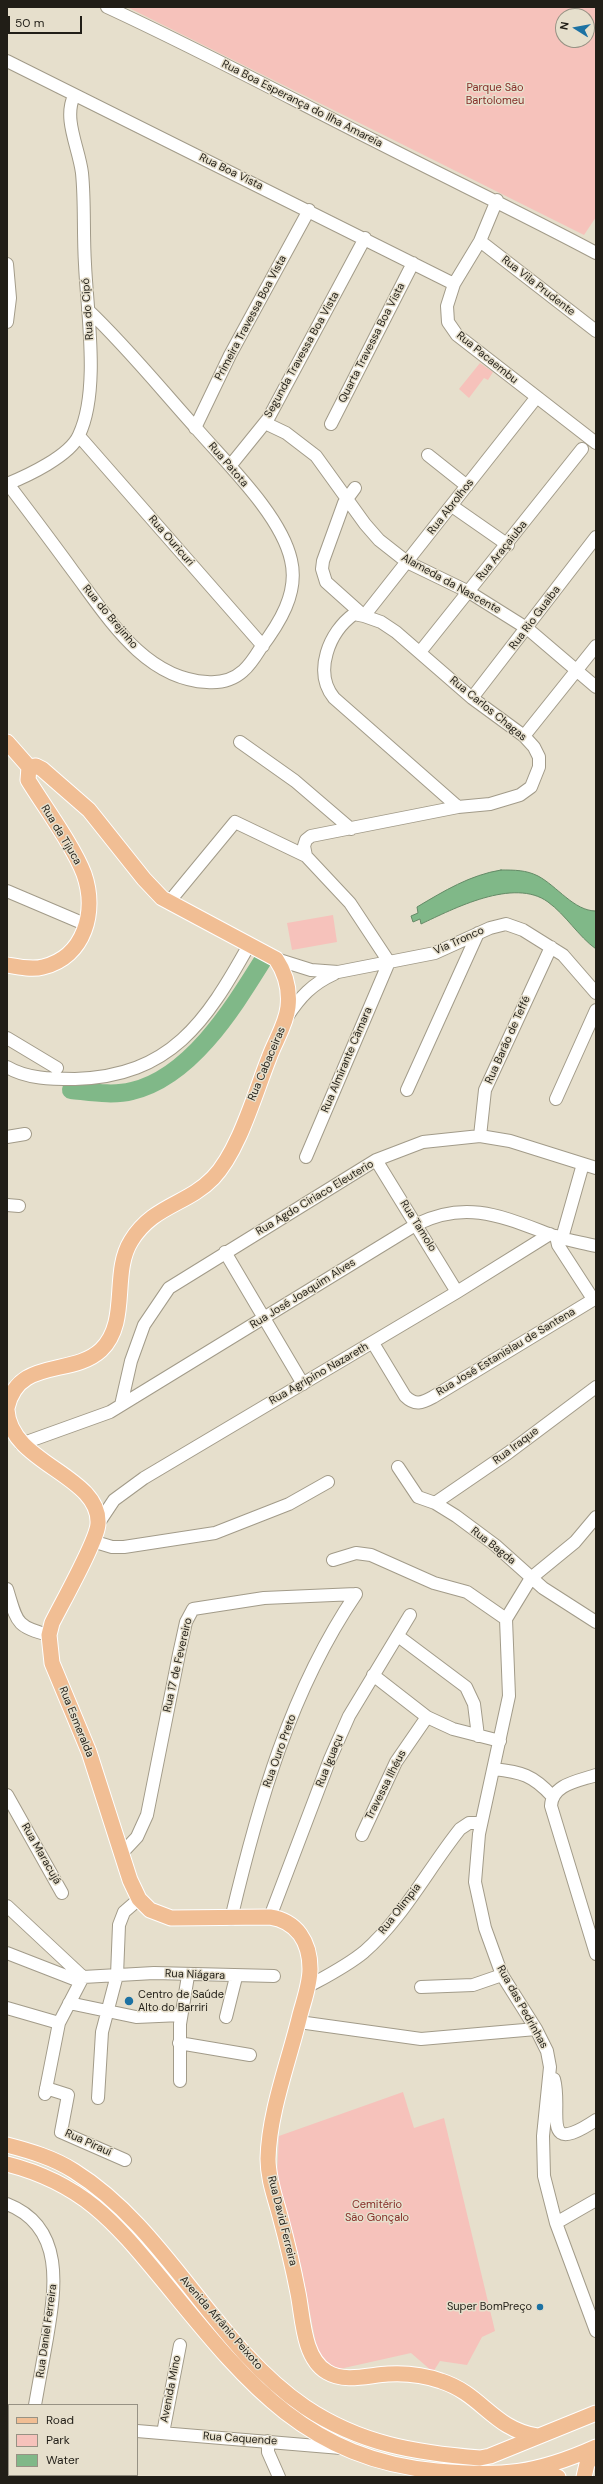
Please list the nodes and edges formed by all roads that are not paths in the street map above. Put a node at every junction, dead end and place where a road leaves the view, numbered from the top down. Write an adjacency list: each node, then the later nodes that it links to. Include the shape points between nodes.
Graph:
1 (107, 7): 4 (street, Rua Boa Esperança do Ilha Amareia)
2 (7, 61): 3 (street, Rua Boa Vista)
3 (74, 96): 5 (street, Rua Boa Vista); 12 (street, Rua do Cipó, via 69,116 82,175)
4 (497, 200): 7 (street, Rua Pacaembu); 8 (street, Rua Boa Esperança do Ilha Amareia)
5 (309, 210): 6 (street, Rua Boa Vista); 18 (street, Primeira Travessa Boa Vista, via 230,355)
6 (365, 238): 9 (street, Rua Boa Vista); 16 (street, Segunda Travessa Boa Vista)
7 (480, 241): 11 (street, Rua Pacaembu); 14 (street, Rua Vila Prudente)
8 (596, 253)
9 (413, 263): 11 (street, Rua Boa Vista); 17 (street, Quarta Travessa Boa Vista)
10 (7, 264): 13 (street, via 10,298)
11 (454, 284): 15 (street, Rua Pacaembu, via 446,316 451,328)
12 (88, 310): 18 (street, Rua Patota, via 122,342); 19 (street, Rua do Cipó, via 90,379)
13 (7, 322)
14 (596, 331)
15 (536, 398): 20 (street, Rua Pacaembu); 25 (street, Rua Abrolhos)
16 (265, 423): 23 (street, Segunda Travessa Boa Vista); 27 (street, Alameda da Nascente, via 286,433 316,456)
17 (331, 424)
18 (195, 428): 23 (street, Rua Patota)
19 (79, 436): 24 (street, via 73,444 41,467); 35 (street, Rua Ouricuri)
20 (596, 443)
21 (582, 449): 30 (street, Rua Araçaiuba)
22 (428, 455): 25 (street)
23 (230, 466): 35 (street, Rua Patota, via 277,528 291,560 294,577 292,592 278,623)
24 (7, 484): 35 (street, Rua do Brejinho, via 108,618 135,648 152,662 186,679 216,682 230,679 243,671)
25 (467, 486): 28 (street, Rua Abrolhos)
26 (355, 488): 27 (street, Rua Carlos Chagas)
27 (346, 499): 31 (street, Alameda da Nascente, via 379,540); 33 (street, Rua Carlos Chagas, via 322,569 326,582)
28 (452, 506): 30 (street); 31 (street, Rua Abrolhos)
29 (596, 537): 34 (street, Rua Rio Guaiba)
30 (508, 545): 32 (street, Rua Araçaiuba)
31 (407, 562): 32 (street, Alameda da Nascente); 33 (street, Rua Abrolhos)
32 (469, 592): 34 (street, Alameda da Nascente); 37 (street, Rua Araçaiuba)
33 (364, 616): 37 (street, Rua Carlos Chagas, via 381,622); 45 (street, via 354,614 347,619 331,643 323,673 328,690)
34 (528, 629): 38 (street, Alameda da Nascente); 40 (street, Rua Rio Guaiba)
35 (263, 646)
36 (596, 646): 38 (street)
37 (420, 652): 40 (street, Rua Carlos Chagas)
38 (578, 670): 39 (street, Alameda da Nascente); 41 (street)
39 (596, 687)
40 (472, 698): 41 (street, Rua Carlos Chagas)
41 (524, 736): 45 (street, Rua Carlos Chagas, via 539,757 539,767 531,787 520,795 490,804)
42 (7, 742): 44 (main road)
43 (240, 742): 46 (street, via 296,782)
44 (29, 767): 49 (main road, via 36,766 42,770 89,810 144,879); 50 (main road, Rua da Tijuca, via 28,780 85,876 89,902)
45 (458, 807): 46 (street, Rua Carlos Chagas)
46 (351, 829): 47 (street, Rua Carlos Chagas, via 311,836 304,846)
47 (306, 856): 49 (street, via 235,822); 55 (street, via 350,903)
48 (7, 891): 50 (street)
49 (169, 902): 52 (main road)
50 (87, 925): 56 (main road, Rua da Tijuca, via 74,950 64,959 43,967)
51 (478, 933): 53 (street, Via Tronco, via 497,925 513,926); 55 (street, Via Tronco, via 435,953); 64 (street)
52 (249, 944): 54 (main road); 62 (street, via 203,1017 183,1040 144,1066 120,1073 54,1079 19,1074)
53 (551, 947): 58 (street, Via Tronco, via 572,964); 67 (street, Rua Barão de Teffé, via 485,1090)
54 (276, 959): 57 (street, Via Tronco, via 311,970); 60 (main road, Rua Cabaceiras, via 288,983)
55 (388, 962): 57 (street, Via Tronco); 69 (street, Rua Almirante Câmara)
56 (7, 965)
57 (338, 972): 60 (street, via 318,981 307,990)
58 (596, 993)
59 (596, 1010): 65 (street)
60 (286, 1018): 84 (main road, Rua Cabaceiras, via 236,1140 221,1169 204,1186 154,1214 137,1231 130,1243 125,1256 116,1321 109,1341 91,1357 31,1375 13,1393)
61 (7, 1038): 63 (street)
62 (7, 1067)
63 (57, 1068)
64 (407, 1090)
65 (556, 1098)
66 (25, 1134): 68 (street)
67 (480, 1136): 70 (street, Rua Agdo Ciriaco Eleuterio, via 423,1142); 71 (street, Rua Agdo Ciriaco Eleuterio, via 510,1141)
68 (7, 1137)
69 (306, 1157)
70 (376, 1160): 73 (street, Rua Tamolo); 76 (street, Rua Agdo Ciriaco Eleuterio)
71 (583, 1164): 72 (street, Rua Agdo Ciriaco Eleuterio); 74 (street)
72 (596, 1168)
73 (417, 1224): 74 (street, Rua José Joaquim Alves, via 440,1214 470,1211 513,1219); 77 (street, Rua Tamolo); 79 (street, Rua José Joaquim Alves)
74 (556, 1236): 75 (street, Rua José Joaquim Alves); 77 (street, Rua Agripino Nazareth); 78 (street, via 558,1245)
75 (596, 1246)
76 (225, 1252): 79 (street); 83 (street, Rua Agdo Ciriaco Eleuterio, via 178,1281 155,1306 136,1343)
77 (458, 1292): 80 (street, Rua Agripino Nazareth)
78 (594, 1299): 80 (street, Rua José Estanislau de Santena, via 429,1399 415,1403 405,1396)
79 (265, 1318): 81 (street); 83 (street, Rua José Joaquim Alves)
80 (373, 1343): 81 (street, Rua Agripino Nazareth)
81 (303, 1384): 90 (street, Rua Agripino Nazareth, via 125,1490 114,1500)
82 (596, 1387): 88 (street, Rua Iraque, via 508,1453)
83 (121, 1406): 85 (street, Rua José Joaquim Alves, via 94,1419)
84 (7, 1409): 85 (main road, via 8,1422)
85 (21, 1444): 90 (main road, via 80,1488 93,1505)
86 (398, 1467): 88 (street, Rua Bagda, via 418,1497)
87 (328, 1482): 91 (street, via 289,1504 215,1532 124,1547)
88 (435, 1503): 93 (street, Rua Bagda, via 495,1545)
89 (596, 1517): 93 (street, via 575,1542)
90 (98, 1524): 91 (main road, Rua Esmeralda)
91 (92, 1542): 99 (main road, Rua Esmeralda, via 52,1623)
92 (333, 1560): 97 (street, via 356,1553 371,1555 434,1583 467,1592)
93 (531, 1578): 97 (street); 98 (street, Rua Bagda)
94 (7, 1589): 99 (street, via 21,1625)
95 (356, 1594): 111 (street, Rua 17 de Fevereiro, via 264,1598 192,1609 186,1622 147,1815 137,1837); 116 (street, Rua Ouro Preto, via 323,1646 286,1729 268,1777)
96 (410, 1616): 100 (street, Rua Iguaçu)
97 (506, 1619): 104 (street, Rua das Pedrinhas, via 508,1696)
98 (596, 1622)
99 (49, 1635): 111 (main road, Rua Esmeralda, via 52,1663 89,1752)
100 (398, 1636): 101 (street, Rua Iguaçu); 103 (street, via 466,1687 474,1704)
101 (373, 1675): 102 (street); 115 (street, Rua Iguaçu, via 348,1716)
102 (427, 1717): 103 (street, via 453,1729); 110 (street, Travessa Ilhéus, via 396,1762)
103 (478, 1736): 104 (street)
104 (500, 1741): 105 (street, Rua das Pedrinhas)
105 (494, 1769): 108 (street, via 514,1771 534,1778); 109 (street, Rua das Pedrinhas)
106 (596, 1775): 108 (street, via 561,1787)
107 (7, 1795): 112 (street, Rua Maracujá)
108 (552, 1796): 118 (street, via 553,1820)
109 (481, 1823): 120 (street, Rua das Pedrinhas, via 476,1854 476,1889 485,1928); 125 (street, Rua Olimpia, via 469,1823 460,1829 388,1927 364,1952)
110 (362, 1835)
111 (122, 1853): 113 (main road, Rua Esmeralda)
112 (62, 1893)
113 (139, 1899): 116 (main road, Rua David Ferreira, via 159,1915 176,1918); 119 (street, via 124,1912 119,1925)
114 (7, 1906): 124 (street)
115 (270, 1917): 116 (main road, Rua David Ferreira); 125 (main road, Rua David Ferreira, via 292,1924 301,1935 309,1959)
116 (231, 1919)
117 (7, 1953): 124 (street)
118 (596, 1954)
119 (117, 1974): 121 (street, Rua Niágara, via 154,1973); 124 (street); 129 (street)
120 (502, 1974): 126 (street, via 473,1985); 134 (street, Rua das Pedrinhas)
121 (188, 1976): 123 (street, Rua Niágara); 130 (street)
122 (274, 1976): 123 (street, Rua Niágara)
123 (236, 1977): 131 (street)
124 (81, 1979): 127 (street)
125 (307, 1987): 132 (main road, Rua David Ferreira)
126 (421, 1987)
127 (69, 2003): 129 (street); 133 (street)
128 (7, 2008): 133 (street)
129 (106, 2011): 130 (street, via 146,2018); 139 (street, via 102,2032)
130 (181, 2015): 135 (street)
131 (226, 2017)
132 (299, 2022): 134 (street, via 421,2038); 151 (main road, Rua David Ferreira, via 273,2122 268,2161 311,2355 321,2368 334,2376 404,2374 441,2381 459,2388 472,2397)
133 (59, 2023): 142 (street, Rua Pirauí, via 45,2091 68,2095 60,2132)
134 (536, 2029): 137 (street, Rua das Pedrinhas)
135 (179, 2043): 136 (street); 138 (street)
136 (250, 2055)
137 (550, 2067): 140 (street, via 555,2084 555,2119 562,2134 570,2135); 146 (street, Rua das Pedrinhas, via 543,2154 547,2196)
138 (180, 2081)
139 (98, 2098)
140 (596, 2120)
141 (7, 2145): 159 (main road, Avenida Afrânio Peixoto, via 31,2151 73,2170 112,2200 145,2234 233,2341 267,2376 306,2408 355,2433 401,2449 480,2458)
142 (125, 2160)
143 (7, 2164): 157 (main road, Avenida Afrânio Peixoto, via 62,2183 96,2206 132,2243 223,2353 259,2392 298,2422)
144 (596, 2200): 146 (street)
145 (7, 2204): 149 (street, Rua Daniel Ferreira, via 37,2226 52,2257 55,2276 54,2298)
146 (556, 2223): 147 (street, Rua das Pedrinhas)
147 (596, 2331)
148 (180, 2345): 153 (street, Avenida Mino)
149 (35, 2404)
150 (596, 2412): 154 (main road, Avenida Afrânio Peixoto)
151 (497, 2420): 154 (main road, Rua David Ferreira, via 509,2428); 159 (main road, via 502,2432)
152 (138, 2431): 153 (street, Rua Caquende)
153 (163, 2434): 155 (street, Rua Caquende)
154 (536, 2436): 159 (main road, Avenida Afrânio Peixoto)
155 (268, 2440): 157 (street, Rua Caquende); 161 (street, via 268,2452)
156 (596, 2447): 160 (main road, Avenida Afrânio Peixoto)
157 (342, 2448): 160 (main road, Avenida Afrânio Peixoto, via 381,2461 427,2470 500,2474)
158 (596, 2451): 163 (main road)
159 (499, 2452)
160 (528, 2471): 162 (main road)
161 (279, 2477)
162 (558, 2477)
163 (584, 2477)

